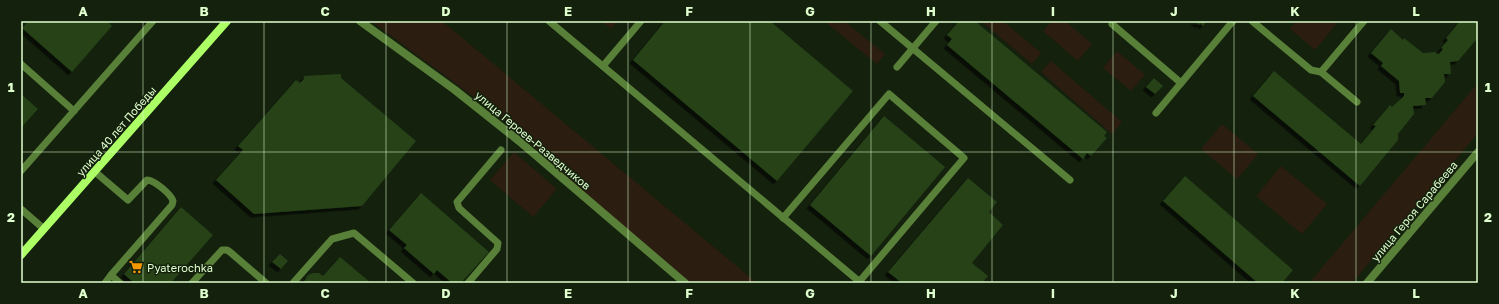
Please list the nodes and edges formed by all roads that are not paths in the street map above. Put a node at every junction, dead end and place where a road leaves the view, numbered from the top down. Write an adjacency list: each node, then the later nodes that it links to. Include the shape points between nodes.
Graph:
1 (141, 21): 11 (lane)
2 (360, 21): 40 (street, улица Героев-Разведчиков, via 514,136)
3 (549, 21): 15 (lane)
4 (640, 21): 15 (lane)
5 (880, 21): 13 (lane)
6 (936, 21): 13 (lane)
7 (1233, 21): 18 (lane)
8 (1252, 21): 17 (lane, via 1311,70)
9 (1364, 21): 17 (lane)
10 (223, 22): 25 (street, улица 40 лет Победы)
11 (150, 24): 20 (lane)
12 (1112, 24): 18 (lane)
13 (913, 48): 16 (lane); 26 (lane)
14 (21, 64): 20 (lane)
15 (602, 66): 28 (lane)
16 (897, 67)
17 (1321, 72): 19 (lane)
18 (1182, 83): 21 (lane)
19 (1357, 102)
20 (74, 111): 24 (lane)
21 (1156, 113)
22 (501, 150): 39 (lane, via 457,202 459,208 498,243 497,249)
23 (1478, 152): 41 (street, улица Героя Сарабеева)
24 (21, 171)
25 (94, 171): 29 (street, улица 40 лет Победы); 31 (lane, via 128,200 147,180 154,182 174,201)
26 (1070, 180)
27 (21, 209): 29 (lane)
28 (784, 218): 32 (lane); 32 (lane, via 889,94 964,158)
29 (44, 229): 30 (street, улица 40 лет Победы)
30 (21, 255)
31 (111, 275): 33 (lane); 34 (lane)
32 (860, 282)
33 (104, 283)
34 (120, 283)
35 (192, 283): 36 (lane, via 222,250 230,252)
36 (266, 283)
37 (294, 283): 38 (lane, via 332,239 350,233 354,233)
38 (413, 283)
39 (468, 283)
40 (686, 283)
41 (1367, 283)

